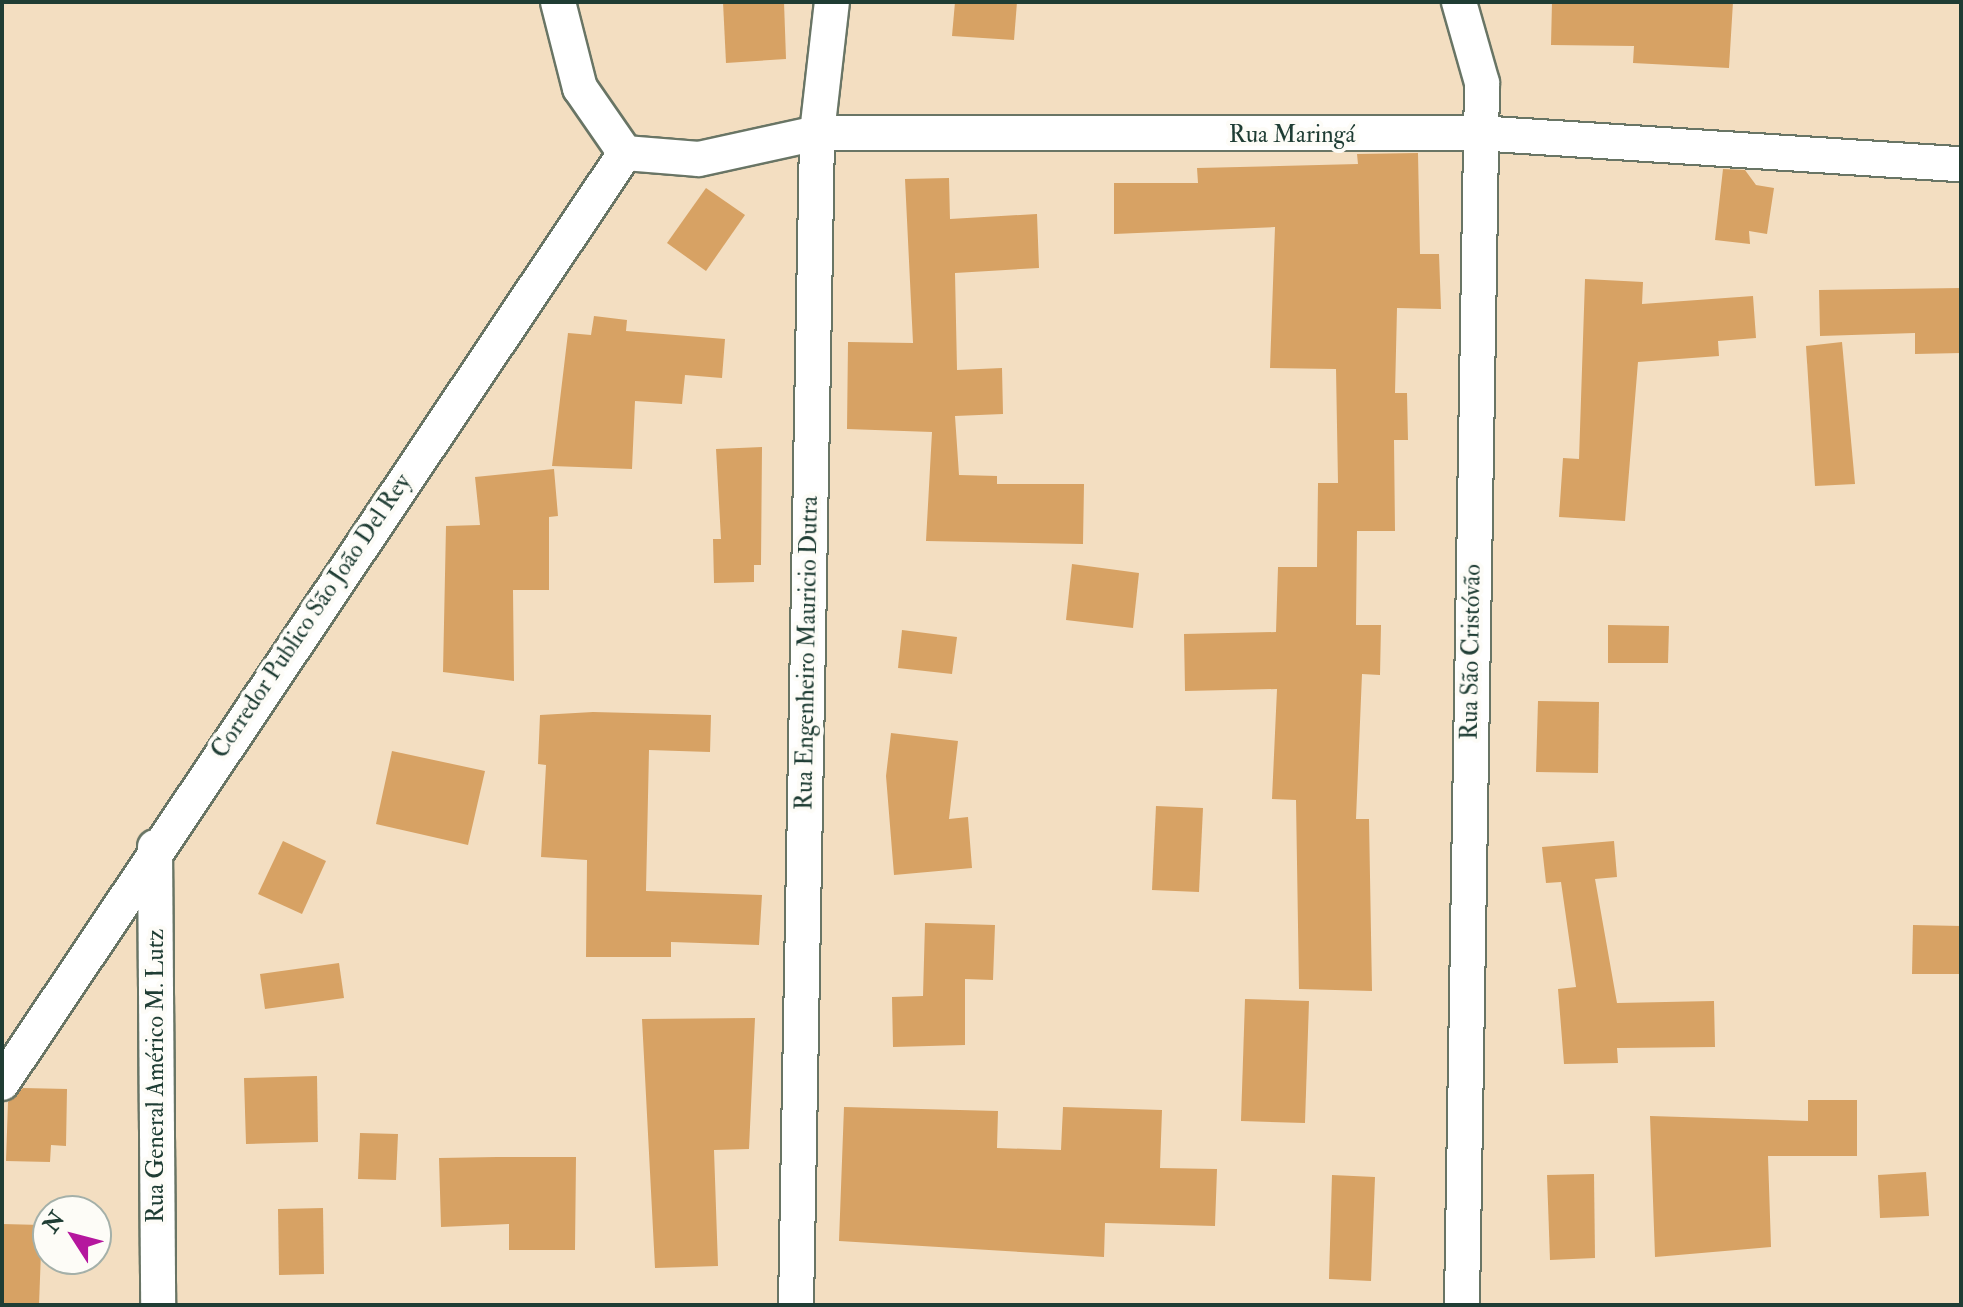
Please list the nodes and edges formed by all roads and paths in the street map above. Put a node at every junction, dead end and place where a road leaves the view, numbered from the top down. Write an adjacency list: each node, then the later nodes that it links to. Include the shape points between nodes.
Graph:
1 (558, 2): 6 (street, via 580,88)
2 (832, 2): 4 (street, Rua Engenheiro Mauricio Dutra)
3 (1459, 2): 5 (street, Rua São Cristóvão, via 1482,83)
4 (817, 133): 5 (street, Rua Maringá); 6 (street, Rua Maringá, via 699,159); 11 (street, Rua Engenheiro Mauricio Dutra)
5 (1477, 133): 7 (street, Rua Maringá); 12 (street, Rua São Cristóvão)
6 (625, 153): 8 (street, Corredor Publico São João Del Rey)
7 (1961, 164)
8 (155, 847): 9 (street, Corredor Publico São João Del Rey); 10 (street, Rua General Américo M. Lutz)
9 (2, 1083)
10 (158, 1305)
11 (796, 1305)
12 (1462, 1305)

